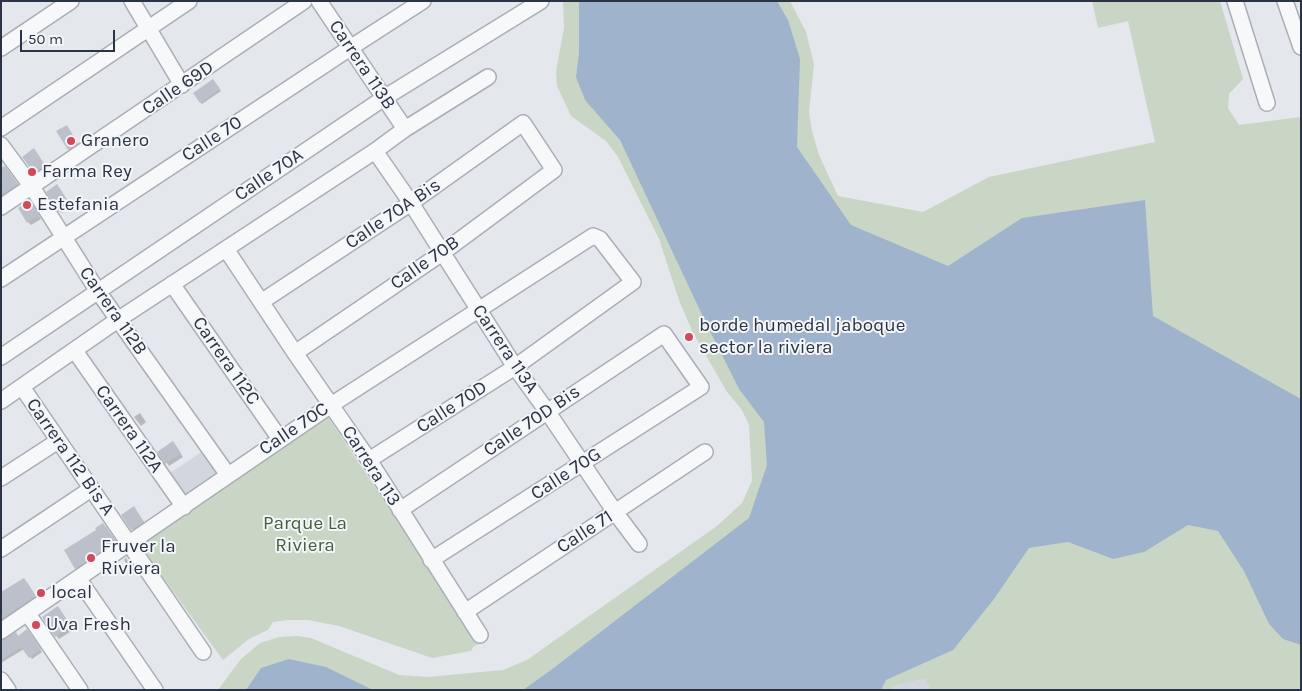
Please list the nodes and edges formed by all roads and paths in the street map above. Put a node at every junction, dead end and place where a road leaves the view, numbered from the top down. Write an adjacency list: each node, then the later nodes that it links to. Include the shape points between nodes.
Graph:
1 (72, 1): 12 (street)
2 (132, 1): 11 (street)
3 (189, 1): 11 (street)
4 (304, 1): 16 (street, Calle 69D)
5 (319, 1): 13 (street, Carrera 113B)
6 (423, 1): 13 (street, Calle 70)
7 (541, 1): 17 (street, Calle 70A)
8 (1235, 1): 18 (street)
9 (1285, 1): 10 (street)
10 (1298, 28): 14 (street)
11 (148, 29): 16 (street); 20 (street)
12 (1, 48)
13 (350, 48): 17 (street, Carrera 113B); 27 (street, Calle 70)
14 (1301, 48)
15 (488, 77): 21 (street, Calle 70A)
16 (182, 86): 24 (street, Calle 69D)
17 (384, 98): 21 (street, Carrera 113B); 33 (street, Calle 70A)
18 (1267, 103)
19 (523, 123): 25 (street, Calle 70A Bis); 30 (street, Calle 70B, via 554,170)
20 (1, 128)
21 (405, 129): 23 (street, Calle 70A)
22 (1, 145): 24 (street, Carrera 112B)
23 (375, 151): 25 (street, Carrera 113A); 29 (street, Calle 70A)
24 (32, 187): 26 (street, Calle 69D); 27 (street, Carrera 112B)
25 (411, 203): 30 (street, Carrera 113A); 34 (street, Calle 70A Bis)
26 (1, 207)
27 (64, 236): 31 (street, Calle 70); 33 (street, Carrera 112B)
28 (593, 236): 35 (street, Calle 70C); 41 (street, Calle 70D, via 600,239 633,282)
29 (226, 249): 32 (street, Calle 70A); 34 (street, Carrera 113)
30 (442, 253): 35 (street, Carrera 113A); 39 (street, Calle 70B)
31 (1, 279)
32 (172, 284): 36 (street, Calle 70A); 46 (street, Carrera 112C)
33 (97, 290): 36 (street, Carrera 112B); 40 (street, Calle 70A)
34 (261, 302): 39 (street, Carrera 113)
35 (478, 309): 41 (street, Carrera 113A); 44 (street, Calle 70C)
36 (119, 319): 38 (street, Calle 70A); 51 (street, Carrera 112B)
37 (664, 334): 45 (street, Calle 70D Bis); 50 (street, Calle 70G, via 701,387)
38 (75, 351): 42 (street, Calle 70A); 54 (street, Carrera 112A)
39 (294, 353): 44 (street, Carrera 113)
40 (1, 357)
41 (515, 366): 45 (street, Carrera 113A); 49 (street, Calle 70D)
42 (22, 387): 43 (street, Calle 70A); 47 (street, Carrera 112 Bis A)
43 (1, 401)
44 (332, 405): 46 (street, Calle 70C); 49 (street, Carrera 113)
45 (547, 411): 50 (street, Carrera 113A); 55 (street, Calle 70D Bis)
46 (280, 439): 51 (street, Calle 70C)
47 (58, 441): 52 (street); 53 (street, Carrera 112 Bis A)
48 (705, 452): 56 (street, Calle 71)
49 (369, 460): 55 (street, Carrera 113)
50 (583, 464): 56 (street, Carrera 113A); 60 (street, Calle 70G)
51 (228, 474): 54 (street, Calle 70C)
52 (1, 478)
53 (92, 489): 57 (street, Carrera 112 Bis A); 59 (street)
54 (184, 506): 57 (street, Calle 70C)
55 (400, 510): 60 (street, Carrera 113)
56 (615, 512): 58 (street, Carrera 113A); 62 (street, Calle 71)
57 (130, 543): 61 (street, Calle 70C); 66 (street, Carrera 112 Bis A)
58 (639, 544)
59 (1, 549)
60 (431, 560): 62 (street, Carrera 113)
61 (78, 578): 63 (street, Calle 70C); 70 (street)
62 (465, 612): 65 (street, Carrera 113)
63 (28, 614): 64 (street, Calle 70C); 69 (street)
64 (1, 631)
65 (480, 635)
66 (203, 652)
67 (1, 680): 68 (street)
68 (8, 690)
69 (80, 690)
70 (155, 690)

